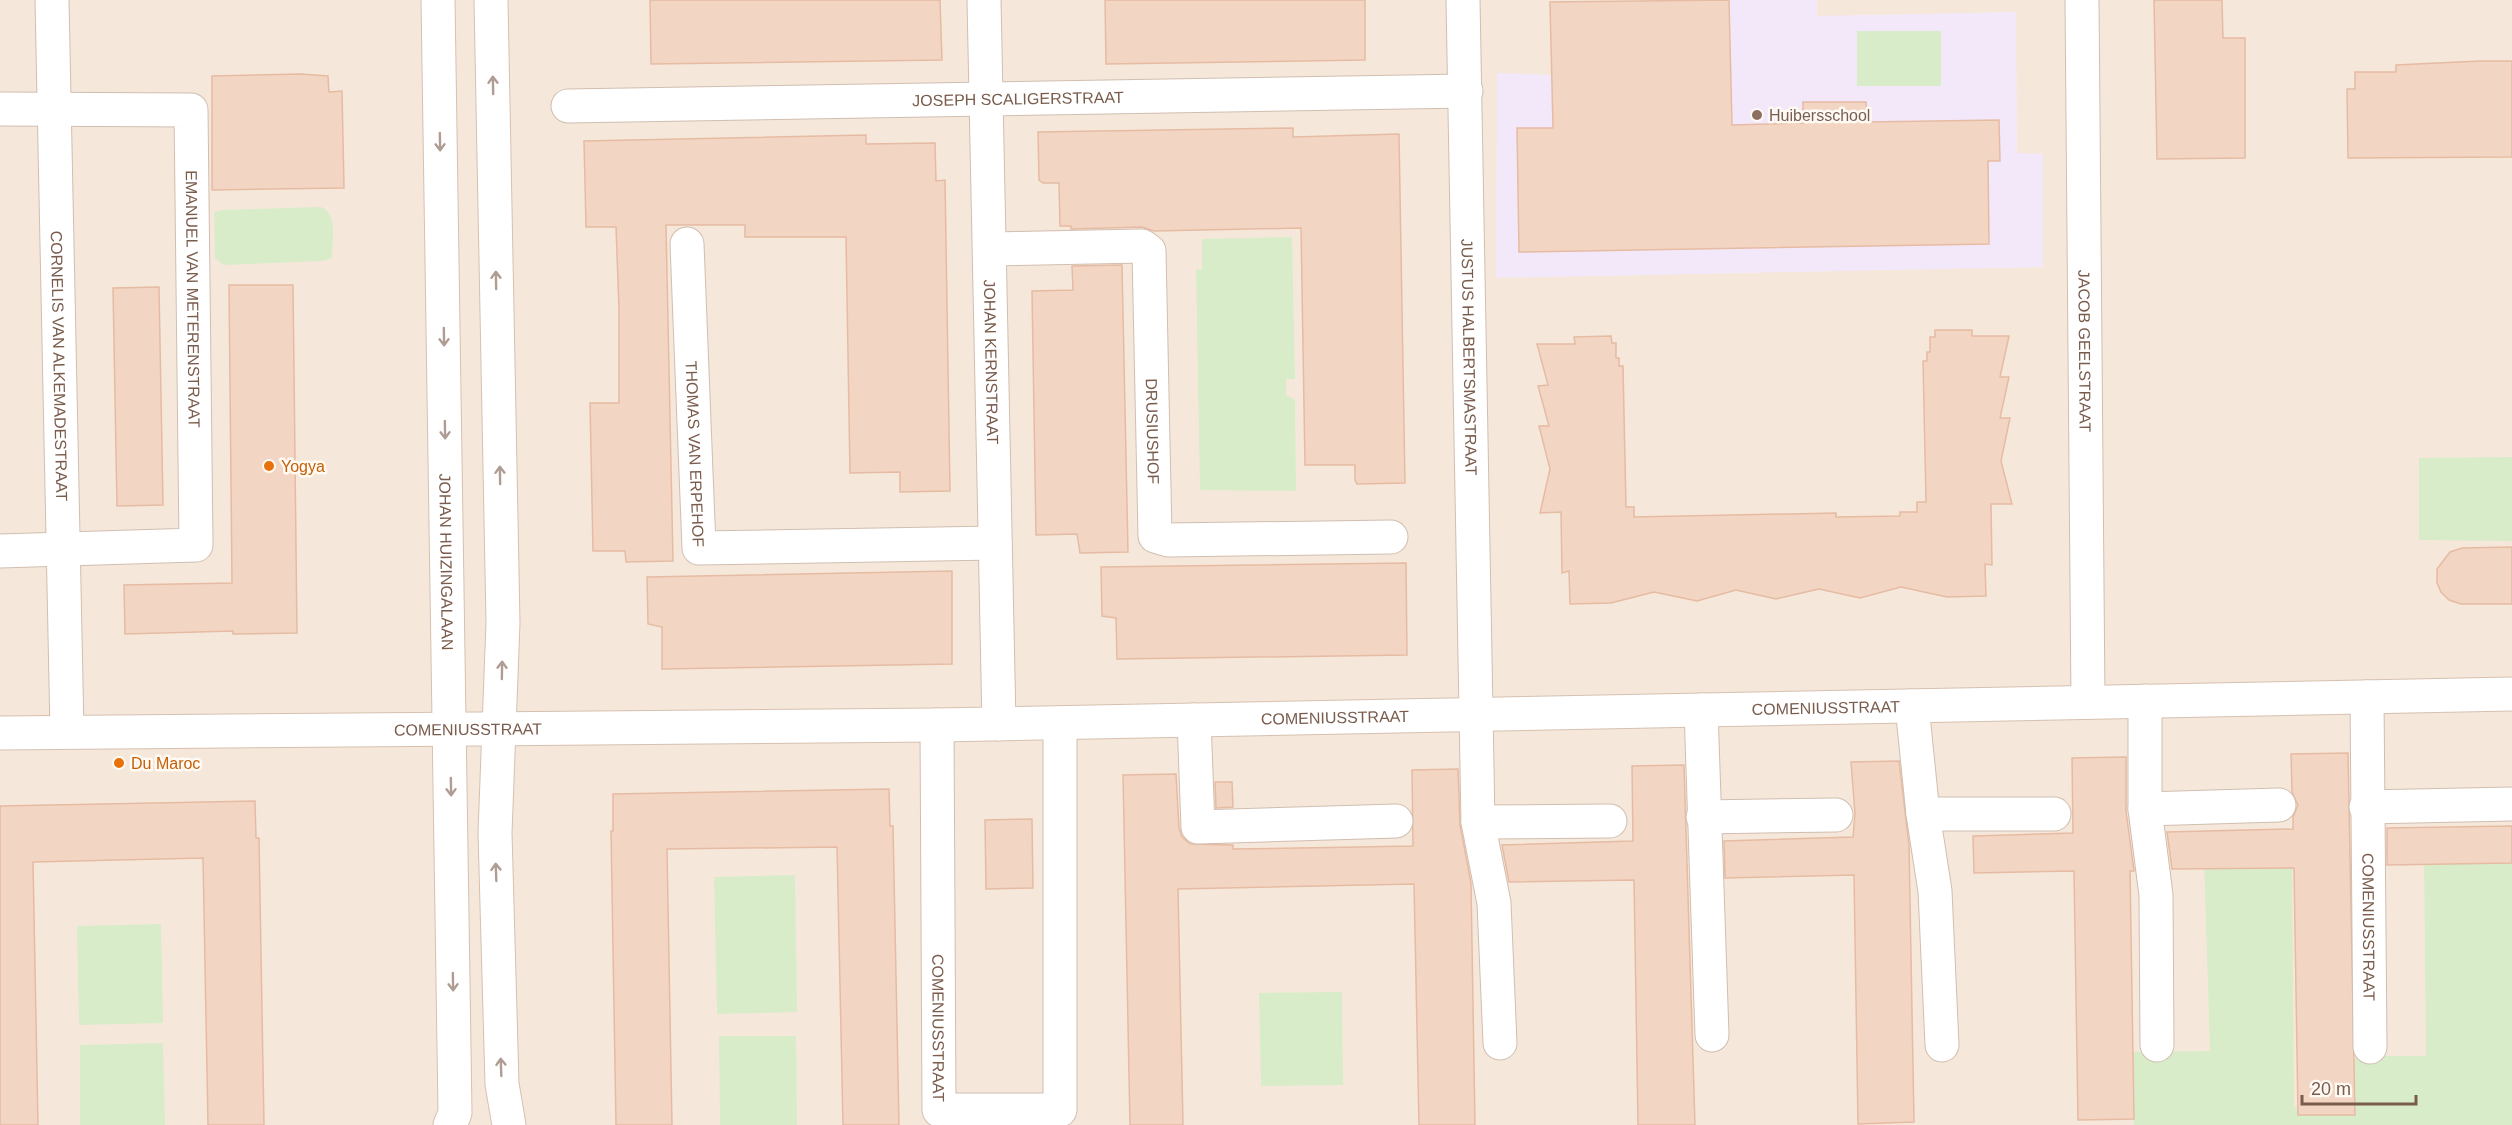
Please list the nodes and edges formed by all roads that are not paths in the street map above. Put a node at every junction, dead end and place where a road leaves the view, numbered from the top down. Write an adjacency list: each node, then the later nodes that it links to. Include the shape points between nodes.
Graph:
1 (52, 0): 11 (street, CORNELIS VAN ALKEMADESTRAAT)
2 (438, 0): 29 (street, JOHAN HUIZINGALAAN, one-way to 29)
3 (491, 0): 30 (street, one-way to 3, via 503,623)
4 (984, 0): 8 (street, JOHAN KERNSTRAAT)
5 (1463, 0): 7 (street, JUSTUS HALBERTSMASTRAAT)
6 (2082, 0): 21 (street, JACOB GEELSTRAAT)
7 (1466, 91): 8 (street, JOSEPH SCALIGERSTRAAT); 24 (street, JUSTUS HALBERTSMASTRAAT)
8 (986, 100): 9 (street, JOSEPH SCALIGERSTRAAT); 13 (street, JOHAN KERNSTRAAT)
9 (568, 106)
10 (0, 109): 11 (street, EMANUEL VAN METERENSTRAAT)
11 (53, 109): 16 (street, CORNELIS VAN ALKEMADESTRAAT); 16 (street, EMANUEL VAN METERENSTRAAT, via 190,110 191,133 196,545)
12 (687, 244): 15 (street, THOMAS VAN ERPEHOF, via 699,548)
13 (991, 249): 14 (street, DRUSIUSHOF, via 1142,246 1149,251 1155,536 1168,540); 15 (street, JOHAN KERNSTRAAT)
14 (1391, 537)
15 (995, 543): 27 (street, JOHAN KERNSTRAAT)
16 (64, 550): 17 (street); 31 (street, CORNELIS VAN ALKEMADESTRAAT)
17 (0, 551)
18 (2512, 694): 19 (street, COMENIUSSTRAAT)
19 (2367, 697): 20 (street, COMENIUSSTRAAT); 35 (street, COMENIUSSTRAAT)
20 (2145, 701): 21 (street, COMENIUSSTRAAT); 36 (street)
21 (2088, 702): 22 (street, COMENIUSSTRAAT)
22 (1912, 706): 23 (street, COMENIUSSTRAAT); 37 (street, COMENIUSSTRAAT)
23 (1701, 710): 24 (street, COMENIUSSTRAAT); 40 (street)
24 (1476, 714): 25 (street, COMENIUSSTRAAT); 43 (street)
25 (1194, 720): 26 (street, COMENIUSSTRAAT); 41 (street, via 1198,827)
26 (1060, 723): 27 (street, COMENIUSSTRAAT); 28 (street, COMENIUSSTRAAT, via 1060,1110 939,1110)
27 (999, 724): 28 (street, COMENIUSSTRAAT)
28 (937, 725): 30 (street, COMENIUSSTRAAT)
29 (450, 729): 30 (street, COMENIUSSTRAAT); 31 (street, COMENIUSSTRAAT); 49 (street, JOHAN HUIZINGALAAN, one-way to 49, via 455,1113)
30 (500, 729): 50 (street, one-way to 30, via 502,1084 495,833)
31 (68, 732): 32 (street, COMENIUSSTRAAT)
32 (0, 733)
33 (2512, 804): 35 (street)
34 (2278, 806): 36 (street)
35 (2366, 807): 48 (street, COMENIUSSTRAAT)
36 (2145, 809): 47 (street, via 2156,895)
37 (1923, 814): 38 (street); 46 (street, COMENIUSSTRAAT, via 1935,891)
38 (2054, 814)
39 (1836, 815): 40 (street)
40 (1703, 817): 44 (street)
41 (1396, 821)
42 (1610, 821): 43 (street)
43 (1478, 822): 45 (street, via 1494,903)
44 (1712, 1035)
45 (1500, 1043)
46 (1942, 1045)
47 (2157, 1045)
48 (2370, 1047)
49 (450, 1125)
50 (509, 1125)

